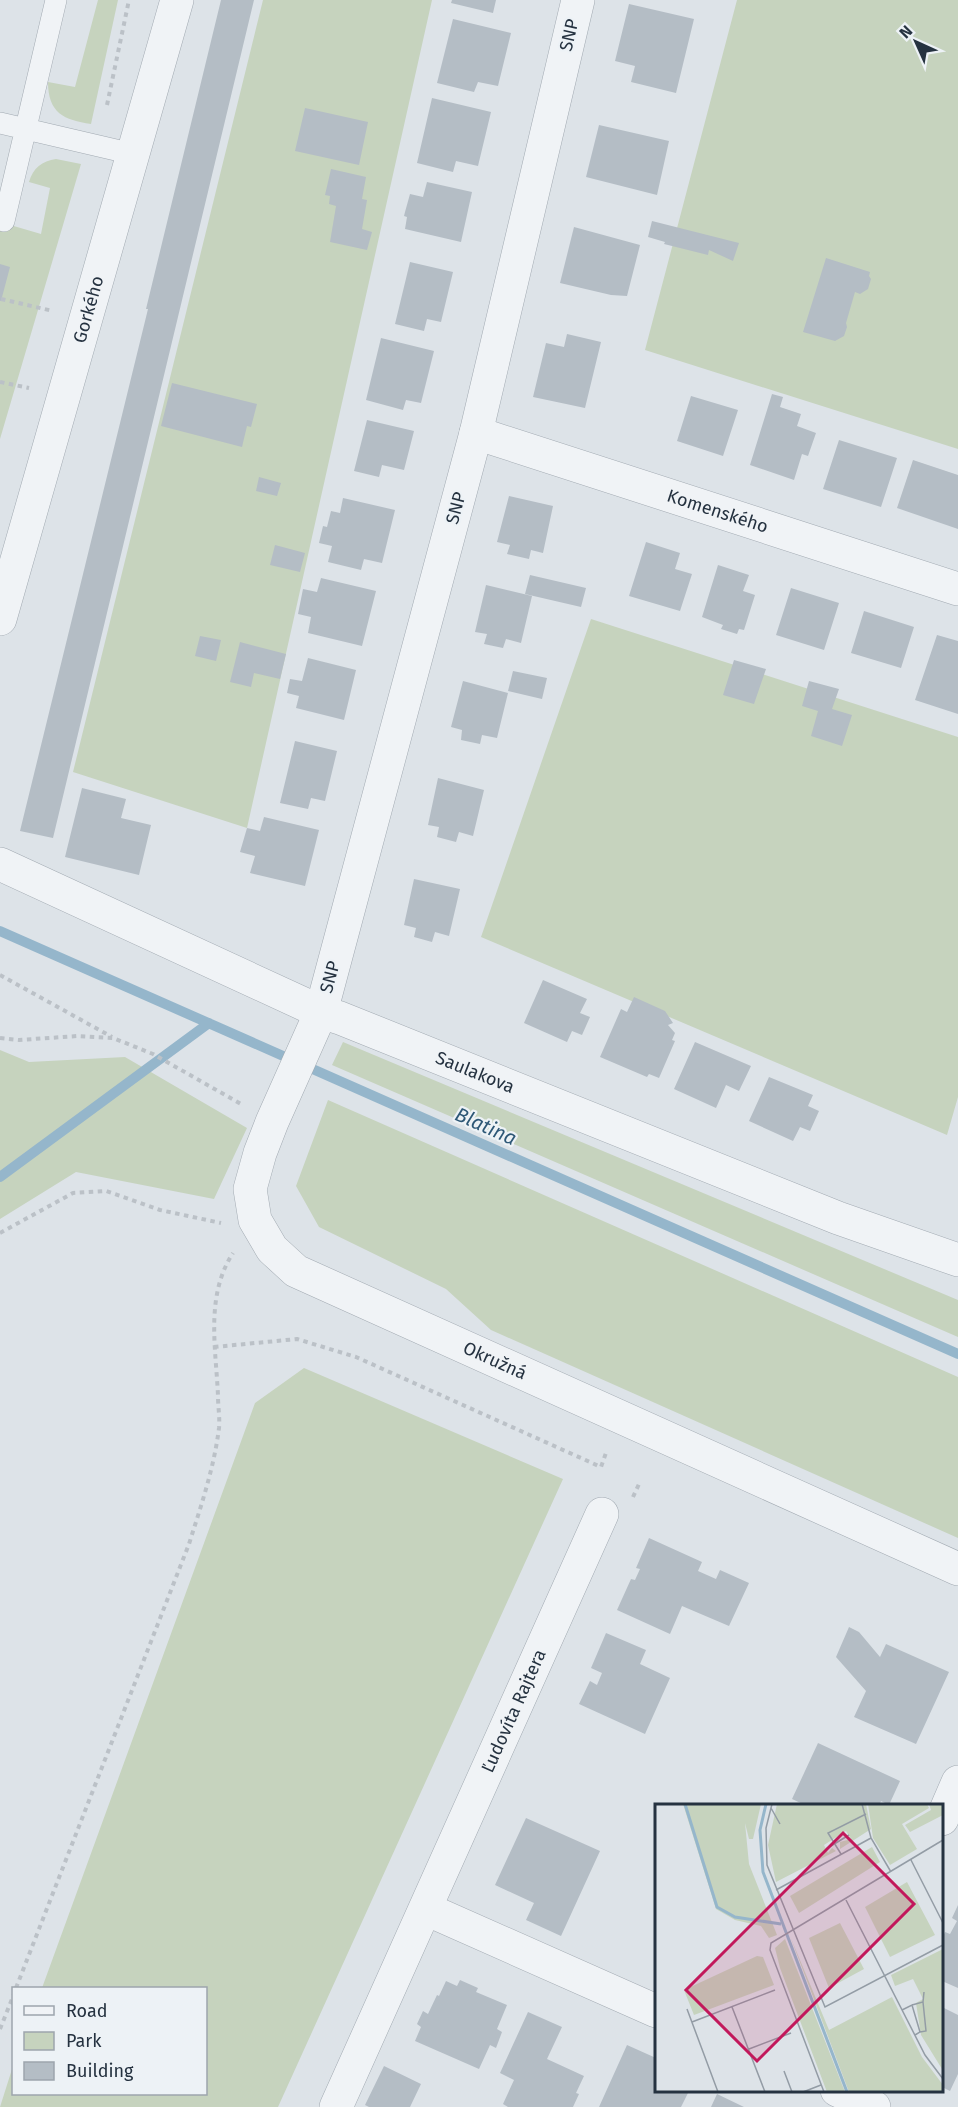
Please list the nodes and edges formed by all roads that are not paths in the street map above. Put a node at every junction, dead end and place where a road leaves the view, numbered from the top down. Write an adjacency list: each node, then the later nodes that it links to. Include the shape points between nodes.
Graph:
1 (56, 0): 5 (lane)
2 (177, 0): 6 (street, Gorkého)
3 (578, 0): 8 (street, SNP)
4 (0, 123): 5 (lane)
5 (26, 129): 6 (lane); 7 (lane)
6 (133, 154): 10 (street, Gorkého)
7 (4, 221)
8 (476, 433): 9 (street, Komenského); 12 (street, SNP)
9 (958, 589)
10 (0, 619)
11 (0, 864): 12 (street, Saulakova)
12 (316, 1024): 13 (street, Saulakova, via 351,1022 838,1218); 15 (street, Okružná, via 260,1153 250,1189 255,1220 272,1249 296,1271)
13 (958, 1260)
14 (602, 1514): 18 (street, Ľudovíta Rajtera)
15 (958, 1569)
16 (958, 1782): 17 (street)
17 (943, 1817)
18 (426, 1909): 19 (street); 21 (street, Ľudovíta Rajtera)
19 (655, 2010)
20 (839, 2092): 22 (street)
21 (336, 2107)
22 (874, 2107)

